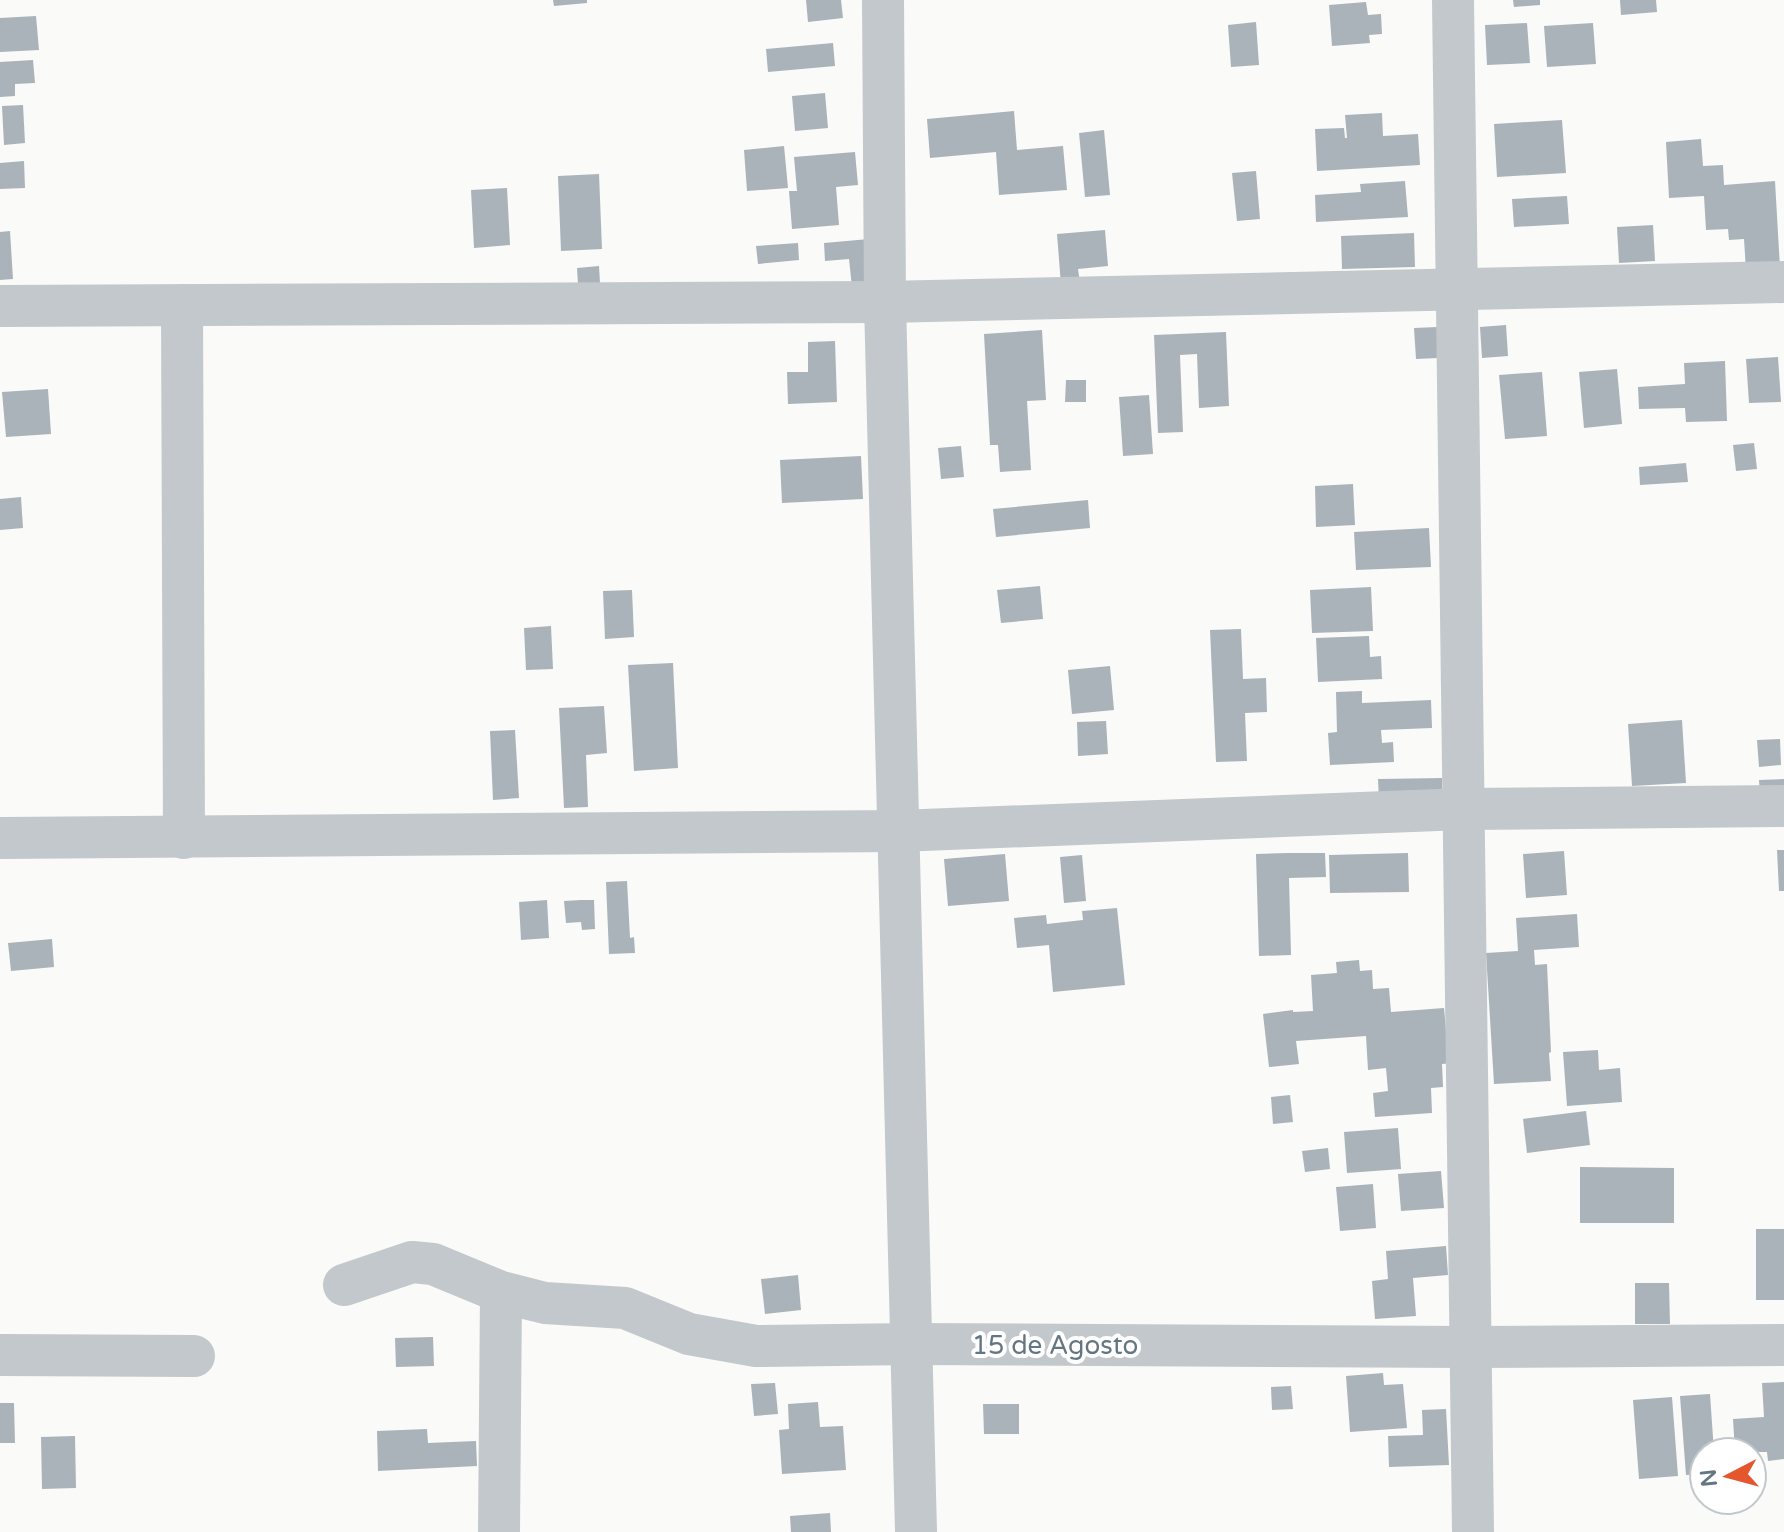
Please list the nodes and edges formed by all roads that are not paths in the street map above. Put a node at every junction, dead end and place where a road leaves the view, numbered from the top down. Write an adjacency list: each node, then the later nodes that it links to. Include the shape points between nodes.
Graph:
1 (883, 0): 5 (street)
2 (1453, 0): 4 (street)
3 (1784, 282): 4 (street)
4 (1457, 289): 5 (street); 9 (street)
5 (885, 302): 6 (street); 10 (street)
6 (182, 305): 7 (street); 12 (street)
7 (0, 306)
8 (1784, 806): 9 (street)
9 (1464, 809): 10 (street); 17 (street)
10 (898, 831): 12 (street); 15 (street)
11 (0, 838): 12 (street)
12 (184, 838)
13 (344, 1285): 14 (street, 15 de Agosto, via 412,1262 433,1264)
14 (501, 1292): 15 (street, 15 de Agosto, via 545,1303 625,1308 689,1334 756,1346); 20 (street)
15 (912, 1344): 17 (street, 15 de Agosto); 21 (street)
16 (1784, 1345): 17 (street, 15 de Agosto)
17 (1470, 1347): 22 (street)
18 (0, 1355): 19 (street)
19 (194, 1356)
20 (499, 1532)
21 (916, 1532)
22 (1473, 1532)

